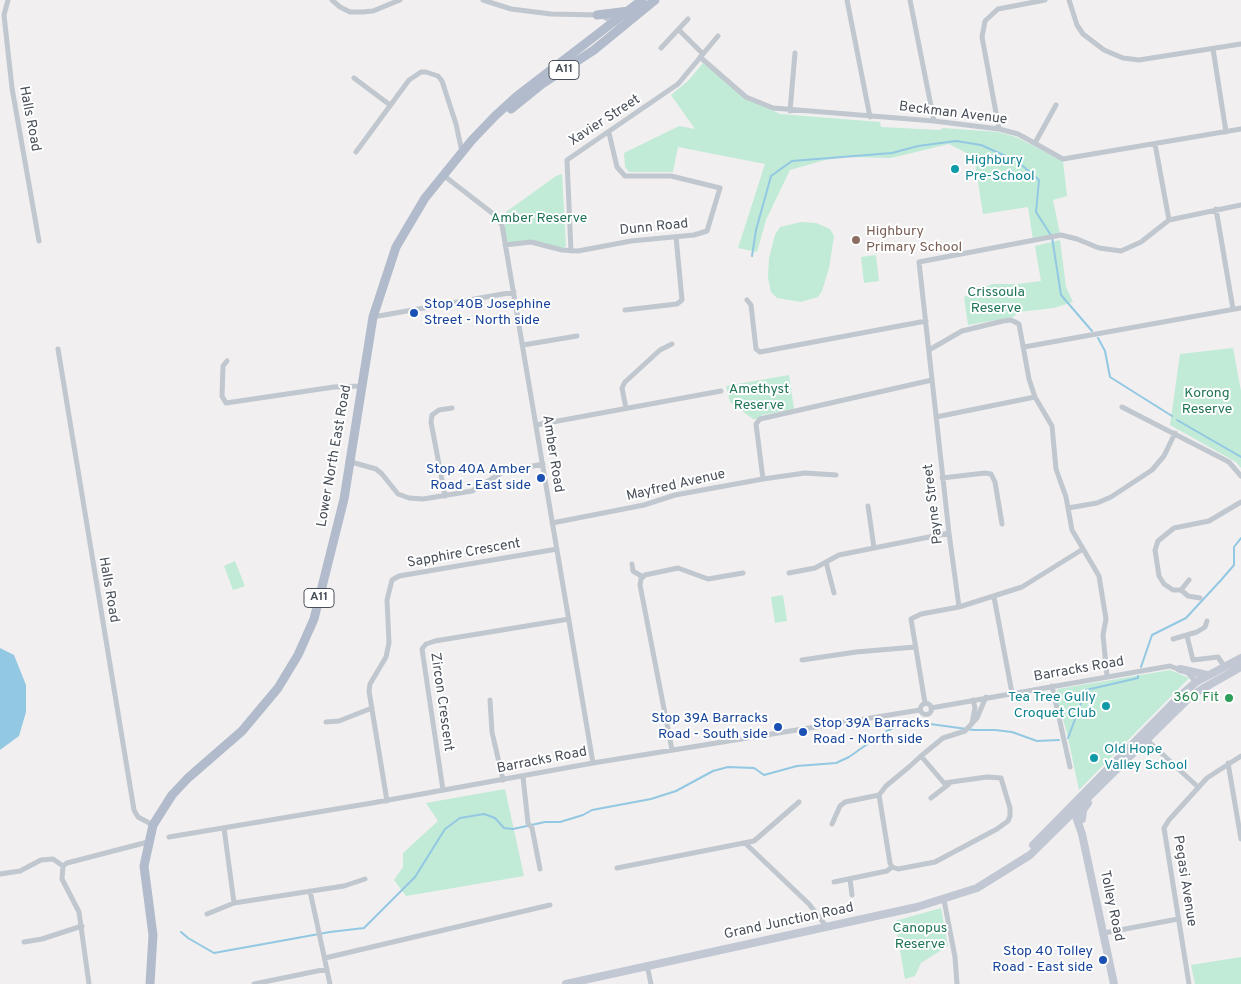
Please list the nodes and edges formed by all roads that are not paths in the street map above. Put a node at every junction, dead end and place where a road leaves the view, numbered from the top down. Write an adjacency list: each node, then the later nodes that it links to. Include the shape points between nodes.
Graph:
1 (332, 0): 2 (street, via 350,12 373,11)
2 (400, 0)
3 (483, 0): 12 (street, via 511,9)
4 (642, 0): 11 (main road, Lower North East Road / A11)
5 (655, 0): 14 (main road, Lower North East Road / A11)
6 (847, 0): 27 (street)
7 (910, 0): 28 (street)
8 (1045, 0): 29 (street, via 998,9 985,21 982,37)
9 (1069, 0): 20 (street, via 1077,25 1084,34 1092,43 1113,55 1139,60)
10 (8, 1): 43 (street, Halls Road, via 4,15 12,88)
11 (630, 11): 12 (main road); 14 (main road, Lower North East Road / A11)
12 (597, 15): 14 (street, via 608,17); 16 (street, via 602,23)
13 (688, 19): 15 (street)
14 (618, 25): 16 (main road, Lower North East Road / A11); 33 (main road, Lower North East Road / A11, via 594,50 542,84)
15 (679, 30): 19 (street); 22 (street, Beckman Avenue)
16 (601, 33): 33 (main road, Lower North East Road / A11, via 517,96)
17 (718, 36): 22 (street, Xavier Street)
18 (1241, 44): 20 (street)
19 (661, 48)
20 (1213, 49): 31 (street)
21 (794, 53): 26 (street)
22 (701, 56): 26 (street, Beckman Avenue, via 746,97); 32 (street, Xavier Street, via 678,84)
23 (354, 78): 24 (street)
24 (390, 105): 36 (street); 37 (street, via 416,74 426,72 438,76 450,102)
25 (1056, 105): 34 (street)
26 (790, 111): 27 (street, Beckman Avenue)
27 (870, 117): 28 (street, Beckman Avenue)
28 (934, 121): 29 (street, Beckman Avenue)
29 (999, 129): 34 (street, Beckman Avenue, via 1018,134)
30 (1241, 129): 31 (street, Beckman Avenue)
31 (1226, 132): 35 (street, Beckman Avenue)
32 (609, 133): 42 (street, Dunn Road, via 618,167 625,176 671,176 720,188 707,231); 45 (street, Xavier Street, via 567,160)
33 (472, 140): 37 (main road, Lower North East Road / A11)
34 (1035, 144): 35 (street, Beckman Avenue, via 1063,159)
35 (1155, 144): 41 (street)
36 (356, 152)
37 (462, 152): 38 (main road, Lower North East Road / A11)
38 (443, 175): 44 (street, Amber Road, via 496,216 502,225); 51 (main road, Lower North East Road / A11, via 396,247)
39 (1241, 205): 40 (street)
40 (1216, 209): 41 (street); 49 (street)
41 (1169, 220): 52 (street, Payne Street, via 1141,242 1121,251 1061,236 919,262)
42 (676, 237): 45 (street, Dunn Road); 50 (street, via 682,300 677,304)
43 (39, 241)
44 (505, 245): 45 (street, Dunn Road, via 531,242); 46 (street, Amber Road)
45 (571, 251)
46 (514, 292): 51 (street); 54 (street, Amber Road)
47 (747, 300): 52 (street, via 751,306 756,350 760,352)
48 (1241, 308): 49 (street)
49 (1233, 309): 56 (street)
50 (625, 310)
51 (372, 317): 61 (main road, Lower North East Road / A11)
52 (926, 321): 58 (street, Payne Street)
53 (577, 336): 54 (street)
54 (523, 344): 68 (street, Amber Road)
55 (672, 344): 66 (street, via 660,350 625,382 622,388)
56 (1024, 347): 58 (street, via 1019,324 1011,320 962,331); 63 (street, via 1023,358)
57 (58, 349): 143 (street, Halls Road, via 134,810 138,817)
58 (929, 350): 60 (street, Payne Street)
59 (227, 361): 61 (street, via 222,376 222,396 226,402)
60 (932, 380): 67 (street, Payne Street); 75 (street, via 760,419 756,424)
61 (362, 386): 70 (main road, Lower North East Road / A11)
62 (721, 391): 66 (street)
63 (1035, 397): 67 (street); 79 (street, via 1052,426 1056,469)
64 (1122, 407): 69 (street)
65 (452, 408): 76 (street, via 439,410 432,415 430,422)
66 (626, 408): 68 (street)
67 (936, 417): 74 (street, Payne Street)
68 (536, 425): 71 (street, Amber Road)
69 (1175, 433): 73 (street, via 1229,462); 79 (street, via 1164,456 1152,470 1111,497)
70 (351, 462): 76 (street, via 376,469 398,494 408,498); 143 (main road, Lower North East Road / A11, via 314,619 298,655 278,688 252,720 188,778 162,808)
71 (542, 464): 76 (street, via 503,472 472,491); 80 (street, Amber Road)
72 (836, 475): 75 (street, Mayfred Avenue, via 805,472)
73 (1241, 476)
74 (942, 478): 81 (street, via 990,474 995,482); 82 (street, Payne Street)
75 (763, 480): 80 (street, Mayfred Avenue, via 675,495 644,505)
76 (445, 496)
77 (1241, 502): 92 (street, via 1209,521 1181,526 1158,541 1155,550 1159,576 1168,588)
78 (868, 506): 83 (street)
79 (1068, 508): 84 (street, via 1072,530)
80 (552, 523): 85 (street, Amber Road)
81 (1002, 524)
82 (949, 533): 83 (street); 96 (street, Payne Street)
83 (874, 548): 86 (street, via 839,555)
84 (1083, 548): 94 (street, via 1022,587); 108 (street, via 1094,566 1102,590)
85 (557, 549): 97 (street, Amber Road); 117 (street, Sapphire Crescent, via 399,576 392,580 387,600 389,643 386,657 370,684)
86 (826, 562): 89 (street, via 816,568); 93 (street)
87 (632, 564): 90 (street, via 633,571)
88 (743, 573): 90 (street, via 708,579 678,568)
89 (789, 573)
90 (643, 577): 123 (street, via 640,585)
91 (1189, 580): 92 (street)
92 (1181, 590): 95 (street, via 1188,596)
93 (834, 593)
94 (994, 597): 96 (street); 112 (street)
95 (1200, 598)
96 (959, 607): 101 (street, via 911,618)
97 (570, 619): 126 (street, Amber Road); 134 (street, Zircon Crescent, via 435,641 422,649)
98 (1207, 621): 99 (street, via 1205,627)
99 (1187, 636): 100 (street); 104 (street, via 1193,660 1218,657)
100 (1173, 639)
101 (915, 647): 103 (street); 116 (street)
102 (1241, 658): 104 (main road, Grand Junction Road)
103 (802, 660)
104 (1224, 666): 107 (main road, Grand Junction Road)
105 (1241, 667): 111 (main road, Grand Junction Road)
106 (1180, 669): 107 (main road); 108 (street, Barracks Road, via 1170,666); 109 (street)
107 (1207, 675): 109 (main road, Grand Junction Road)
108 (1107, 676): 110 (street, Barracks Road)
109 (1196, 682): 111 (main road); 122 (main road, Grand Junction Road)
110 (1052, 686): 112 (street, Barracks Road); 128 (street)
111 (1202, 689): 122 (main road, Grand Junction Road)
112 (1012, 693): 113 (street, Barracks Road)
113 (986, 698): 115 (street, Barracks Road); 121 (street)
114 (490, 700): 131 (street, via 492,732)
115 (973, 700): 118 (street, Barracks Road); 121 (street)
116 (925, 703): 118 (street); 119 (street)
117 (372, 708): 120 (street, via 339,721); 137 (street, Sapphire Crescent)
118 (931, 708): 119 (street, Barracks Road, via 927,714)
119 (920, 710): 123 (street, Barracks Road)
120 (326, 722)
121 (971, 726): 124 (street, via 965,732 943,738)
122 (1144, 737): 129 (main road, Grand Junction Road); 133 (street); 139 (main road, Grand Junction Road)
123 (672, 750): 126 (street, Barracks Road)
124 (921, 756): 132 (street, via 944,783); 135 (street)
125 (1241, 756): 127 (street, Pegasi Avenue)
126 (593, 763): 130 (street, Barracks Road)
127 (1228, 763): 133 (street, Pegasi Avenue); 146 (street)
128 (1070, 767)
129 (1116, 771): 139 (main road, Grand Junction Road); 140 (main road, via 1085,807)
130 (523, 777): 131 (street, Barracks Road); 153 (street, via 528,823 532,828)
131 (503, 780): 134 (street, Barracks Road)
132 (949, 784): 136 (street); 150 (street, via 987,777 1001,778 1010,808 1008,821 935,862 898,869)
133 (1198, 787): 164 (street, Pegasi Avenue, via 1164,828)
134 (443, 790): 137 (street, Barracks Road)
135 (879, 795): 142 (street, via 845,802); 150 (street)
136 (931, 798)
137 (387, 801): 144 (street, Barracks Road)
138 (799, 802): 148 (street, via 754,840)
139 (1072, 809): 140 (main road, Tolley Road); 141 (main road, Grand Junction Road); 152 (main road, Grand Junction Road)
140 (1080, 822): 141 (main road); 167 (main road, Tolley Road)
141 (1062, 823): 152 (main road, Grand Junction Road, via 1030,855)
142 (832, 824)
143 (153, 825): 147 (main road, Lower North East Road / A11)
144 (224, 828): 145 (street, Barracks Road); 161 (street)
145 (169, 837)
146 (1241, 839)
147 (148, 842): 149 (street); 173 (main road, Lower North East Road / A11, via 144,866 153,934)
148 (745, 843): 151 (street); 166 (street, via 809,904)
149 (63, 866): 154 (street, via 53,859 41,860 20,871); 165 (street, via 62,879)
150 (892, 867): 156 (street)
151 (616, 868)
152 (1011, 868): 160 (main road, Grand Junction Road, via 977,888)
153 (540, 870)
154 (0, 874)
155 (365, 879): 158 (street)
156 (850, 879): 157 (street); 159 (street)
157 (834, 882)
158 (310, 891): 161 (street); 169 (street)
159 (852, 895)
160 (944, 900): 166 (main road, Grand Junction Road); 178 (street)
161 (234, 902): 163 (street)
162 (550, 905): 169 (street)
163 (207, 914)
164 (1178, 919): 167 (street); 180 (street, Pegasi Avenue)
165 (82, 926): 168 (street); 172 (street)
166 (826, 926): 170 (main road, Grand Junction Road)
167 (1104, 933): 179 (main road, Tolley Road)
168 (24, 942)
169 (324, 958): 171 (street)
170 (647, 965): 176 (main road, Grand Junction Road); 177 (street)
171 (326, 969): 174 (street); 175 (street)
172 (89, 984)
173 (150, 984)
174 (254, 984)
175 (330, 984)
176 (566, 984)
177 (651, 984)
178 (957, 984)
179 (1114, 984)
180 (1190, 984)

